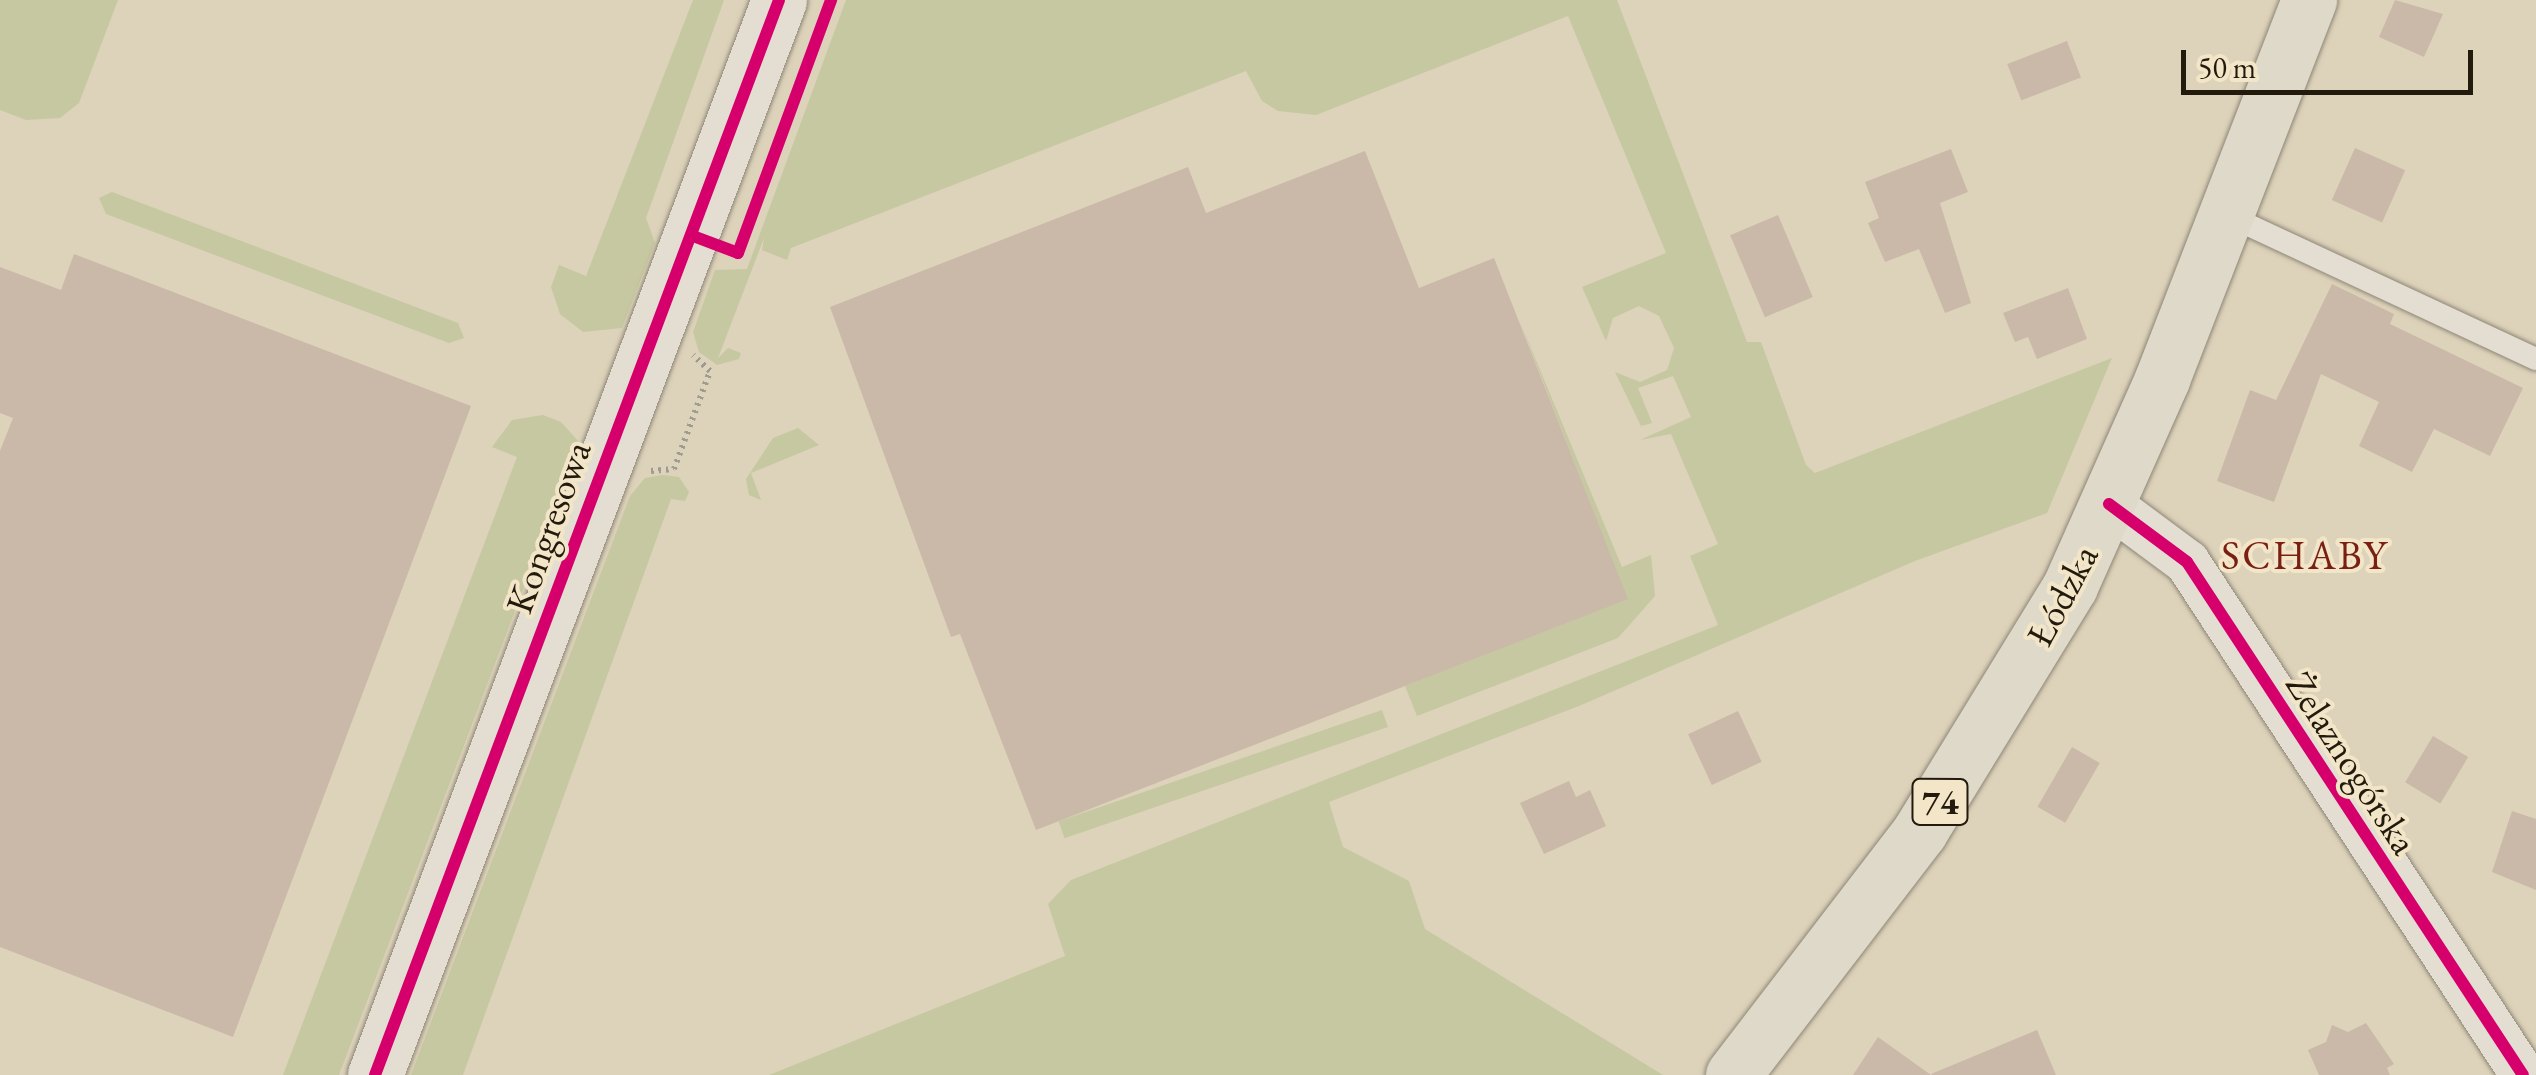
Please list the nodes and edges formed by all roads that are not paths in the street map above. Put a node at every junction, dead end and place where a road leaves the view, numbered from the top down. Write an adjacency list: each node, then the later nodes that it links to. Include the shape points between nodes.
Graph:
1 (779, 0): 7 (street, Kongresowa)
2 (2309, 0): 3 (main road, Łódzka / 74)
3 (2227, 215): 4 (lane); 5 (main road, Łódzka / 74)
4 (2536, 359)
5 (2109, 504): 6 (street, Żelaznogórska, via 2186,562); 8 (main road, Łódzka / 74, via 2070,586 1976,748 1864,909)
6 (2522, 1060)
7 (375, 1075)
8 (1733, 1075)

